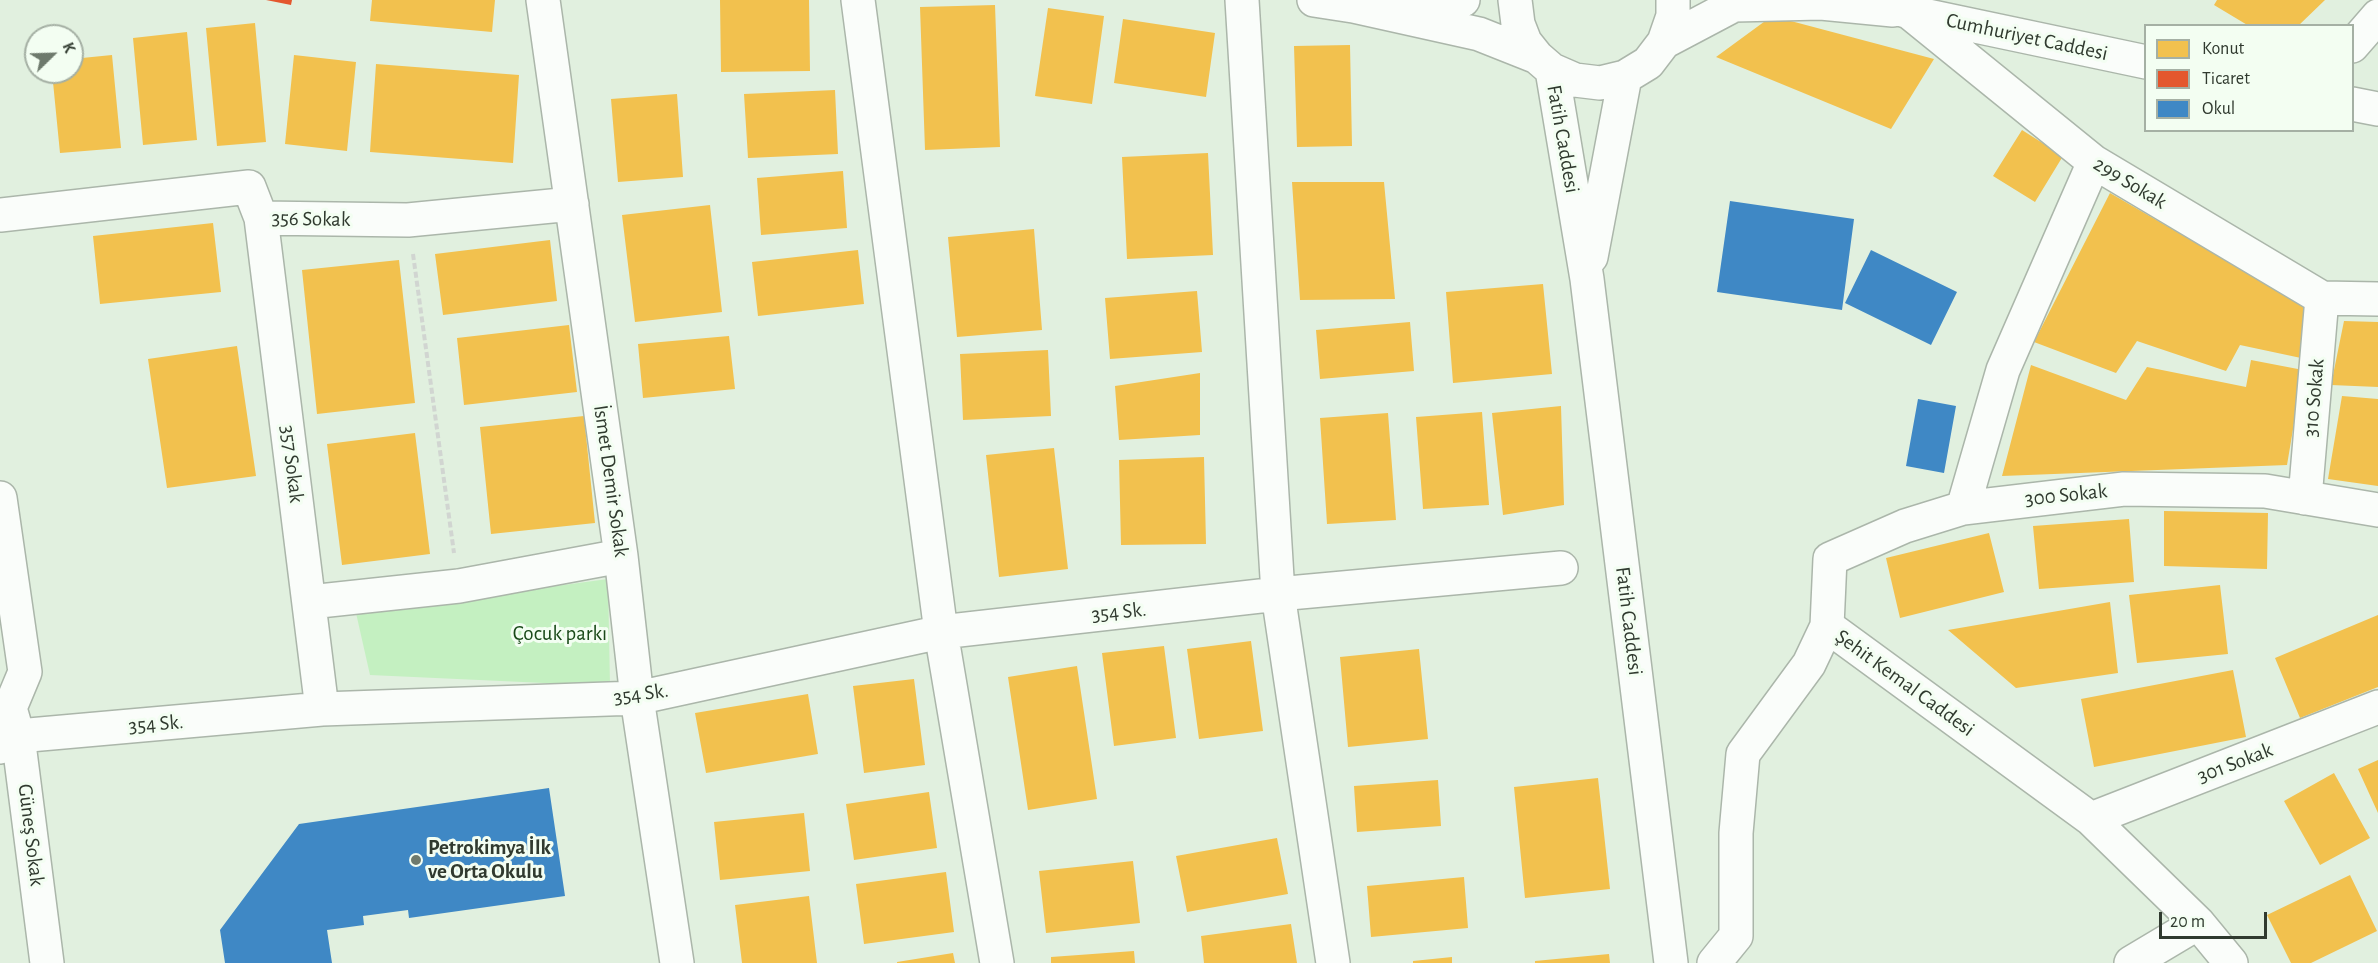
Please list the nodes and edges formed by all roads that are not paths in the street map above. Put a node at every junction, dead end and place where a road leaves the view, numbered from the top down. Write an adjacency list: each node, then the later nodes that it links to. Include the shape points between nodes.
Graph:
1 (543, 0): 20 (street, İsmet Demir Sokak)
2 (858, 0): 35 (street)
3 (1242, 0): 32 (street)
4 (1314, 0): 9 (street)
5 (1463, 0): 9 (street)
6 (1515, 0): 15 (street, Fatih Caddesi, via 1525,42)
7 (1673, 0): 12 (street, Fatih Caddesi, via 1673,16)
8 (1870, 0): 10 (street, Cumhuriyet Caddesi)
9 (1353, 6): 15 (street, via 1479,34)
10 (1910, 12): 12 (street, Cumhuriyet Caddesi, via 1821,3 1734,4); 14 (street, Cumhuriyet Caddesi); 19 (street, 299 Sokak)
11 (2378, 16): 13 (street)
12 (1664, 42): 16 (street, Fatih Caddesi, via 1648,63)
13 (2354, 44)
14 (2144, 62)
15 (1544, 64): 16 (street, Fatih Caddesi, via 1575,80 1600,82); 23 (street, Fatih Caddesi)
16 (1625, 77): 23 (street, Fatih Caddesi)
17 (2354, 104): 18 (street)
18 (2378, 109)
19 (2094, 162): 24 (street, 299 Sokak); 28 (street, via 2003,370)
20 (572, 204): 22 (street, 356 Sokak, via 408,220); 30 (street, İsmet Demir Sokak)
21 (0, 215): 22 (street, 356 Sokak, via 249,188)
22 (261, 218): 33 (street, 357 Sokak)
23 (1587, 279): 46 (street, Fatih Caddesi)
24 (2322, 297): 25 (street, 299 Sokak); 27 (street, 310 Sokak)
25 (2378, 299)
26 (0, 498): 39 (street, Güneş Sokak, via 25,672)
27 (2305, 498): 28 (street, 300 Sokak, via 2265,491 2124,489); 29 (street, 300 Sokak)
28 (1963, 508): 34 (street, 300 Sokak, via 1905,526 1830,558)
29 (2378, 510)
30 (621, 556): 33 (street, via 459,586); 36 (street, İsmet Demir Sokak)
31 (1561, 568): 32 (street, 354 Sk.)
32 (1278, 594): 35 (street, 354 Sk.); 45 (street)
33 (310, 602): 38 (street, 357 Sokak)
34 (1827, 626): 40 (street, Şehit Kemal Caddesi); 47 (street, Şehit Kemal Caddesi, via 1809,664 1743,754 1736,833 1736,936)
35 (941, 632): 36 (street, 354 Sk.); 44 (street)
36 (637, 698): 38 (street, 354 Sk.); 43 (street, İsmet Demir Sokak)
37 (2378, 706): 40 (street, 301 Sokak)
38 (322, 709): 39 (street, 354 Sk.)
39 (7, 723): 42 (street, Güneş Sokak)
40 (2091, 819): 41 (street, Şehit Kemal Caddesi)
41 (2198, 923): 48 (street); 49 (street, Şehit Kemal Caddesi)
42 (47, 963)
43 (676, 963)
44 (998, 963)
45 (1333, 963)
46 (1671, 963)
47 (1714, 963)
48 (2131, 963)
49 (2231, 963)

